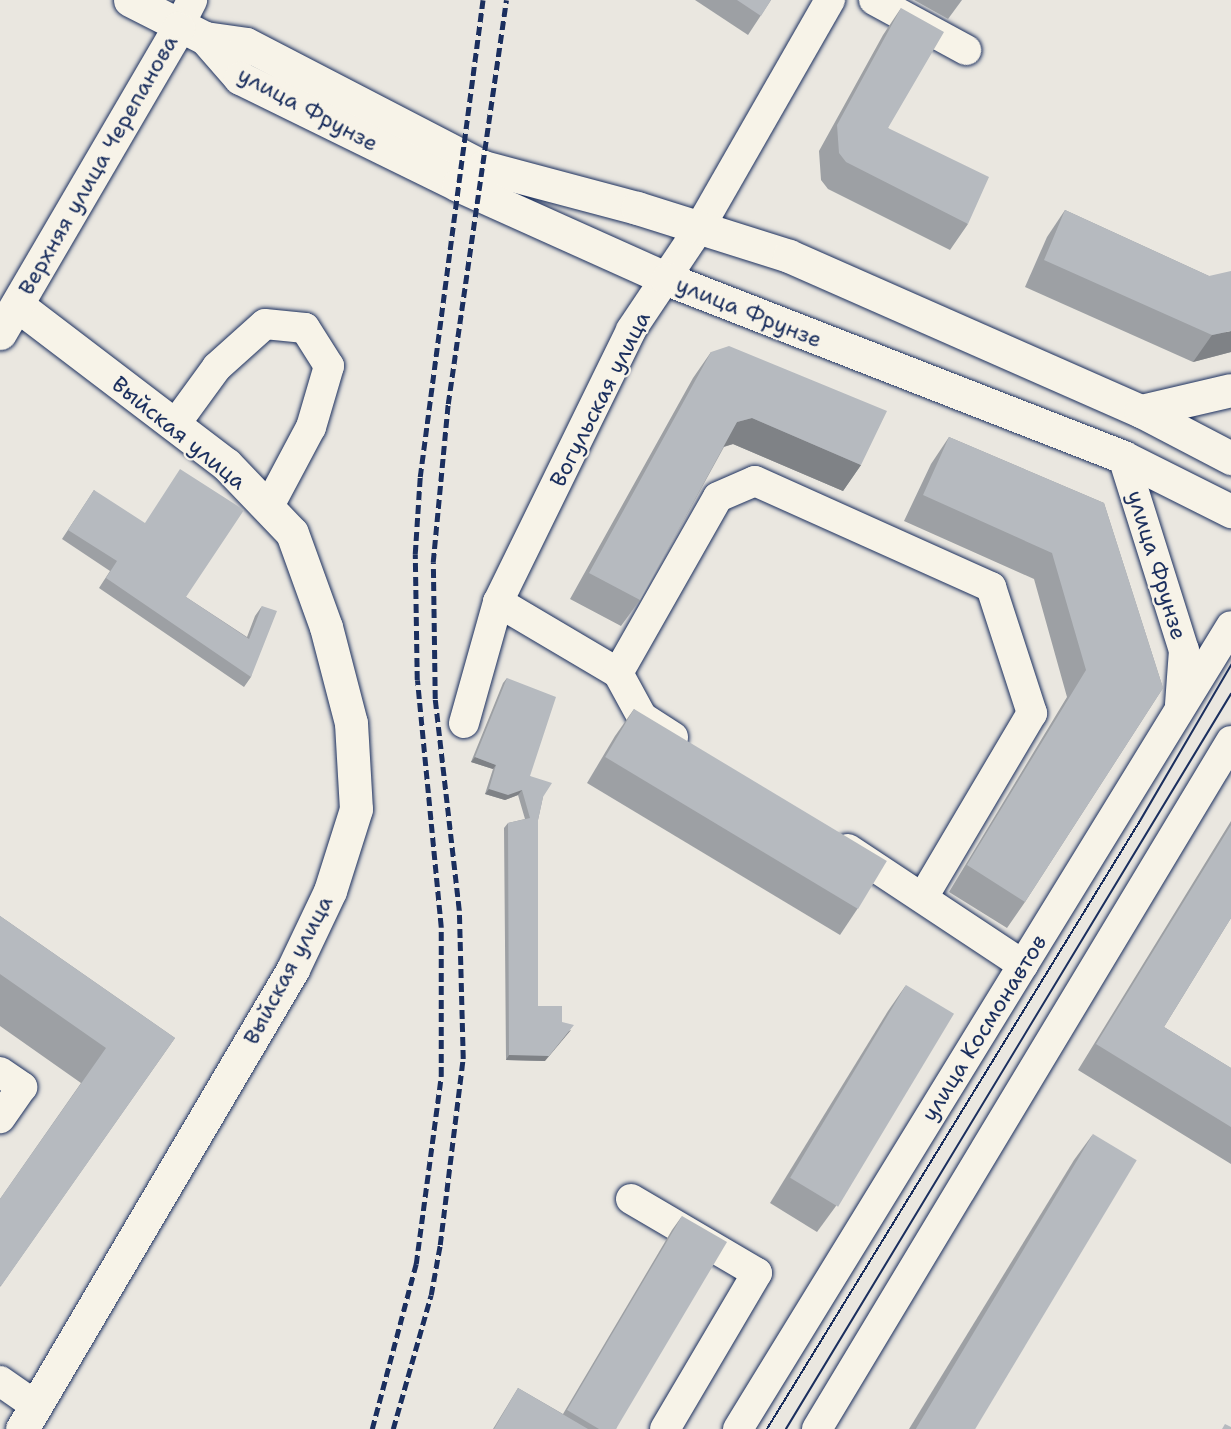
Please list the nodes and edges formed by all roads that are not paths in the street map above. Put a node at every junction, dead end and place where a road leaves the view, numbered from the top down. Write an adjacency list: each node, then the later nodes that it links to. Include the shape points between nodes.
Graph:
1 (130, 0): 4 (main road)
2 (830, 0): 6 (street, Вогульская улица)
3 (874, 0): 5 (street)
4 (192, 22): 6 (main road, улица Фрунзе, via 246,45 483,167); 7 (main road, улица Фрунзе, via 240,78 306,114); 8 (main road, Верхняя улица Черепанова)
5 (966, 50)
6 (700, 227): 7 (street, Вогульская улица); 11 (main road, улица Фрунзе, via 789,256)
7 (667, 279): 13 (main road, улица Фрунзе); 17 (street, Вогульская улица, via 631,330)
8 (17, 305): 9 (main road, Верхняя улица Черепанова); 12 (main road, Выйская улица)
9 (0, 333)
10 (1231, 390): 11 (main road)
11 (1141, 411): 14 (main road, улица Фрунзе)
12 (174, 426): 15 (main road, Выйская улица, via 226,464); 15 (street, via 217,367 265,324 305,328 329,366 312,427)
13 (1123, 457): 16 (main road, улица Фрунзе); 20 (street, улица Фрунзе, via 1184,650)
14 (1231, 458)
15 (268, 508): 31 (main road, Выйская улица, via 292,533 326,627 351,723 356,810 330,891 293,969)
16 (1231, 511)
17 (498, 603): 19 (street); 21 (street, Вогульская улица)
18 (1231, 626): 20 (street, улица Космонавтов)
19 (618, 673): 23 (street, via 642,717); 25 (street, via 718,498 755,481 991,587 1032,713)
20 (1179, 710): 26 (street, улица Космонавтов)
21 (464, 723)
22 (1231, 741): 34 (street)
23 (692, 749)
24 (822, 833): 25 (street)
25 (923, 897): 26 (street)
26 (1023, 964): 33 (street, улица Космонавтов)
27 (0, 1072): 28 (street, via 22,1087)
28 (0, 1118)
29 (631, 1199): 32 (street, via 757,1273)
30 (0, 1381): 31 (street)
31 (29, 1418)
32 (666, 1429)
33 (738, 1429)
34 (817, 1429)

